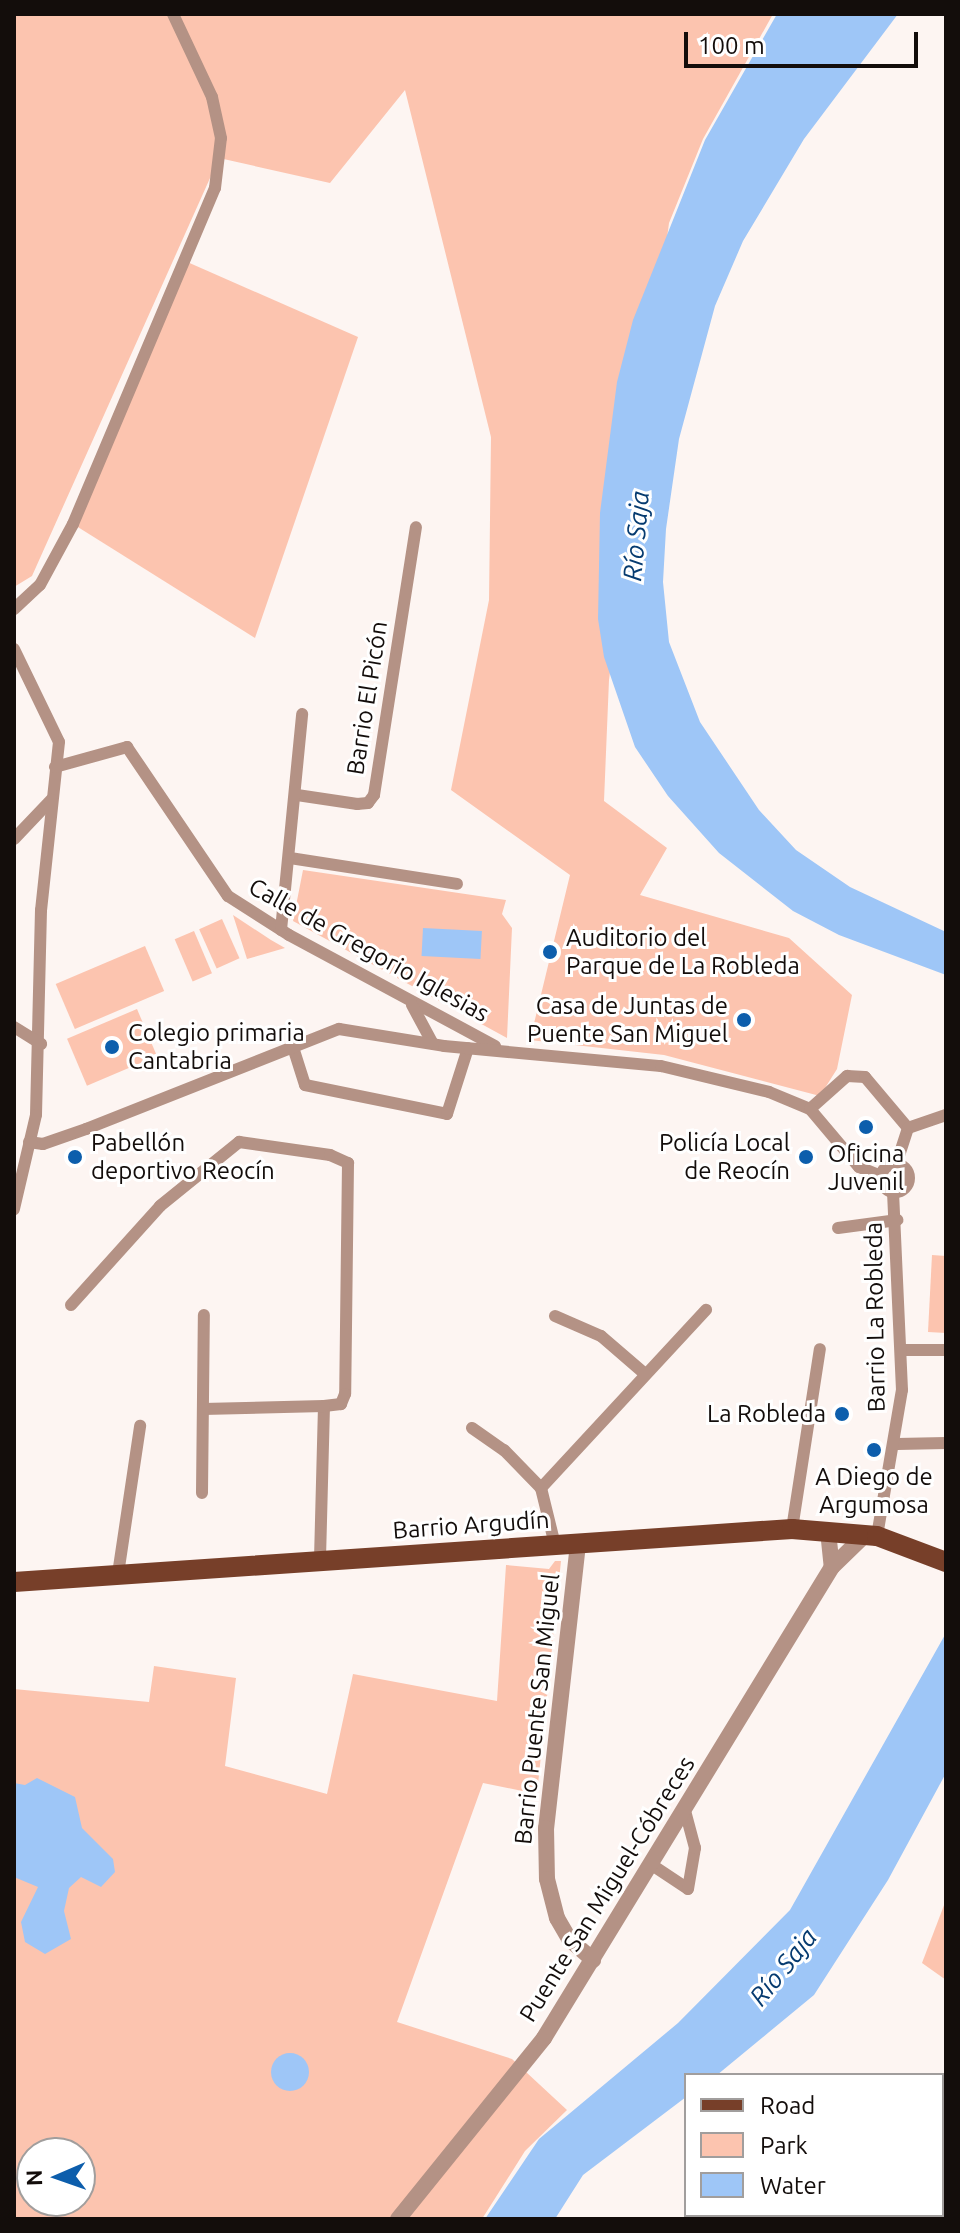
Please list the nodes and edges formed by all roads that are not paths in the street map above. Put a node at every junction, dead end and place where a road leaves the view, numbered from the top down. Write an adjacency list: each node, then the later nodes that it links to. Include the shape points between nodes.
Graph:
1 (173, 14): 3 (street, via 212,97 221,138 215,188 73,524 40,585)
2 (416, 527): 7 (street, Barrio El Picón, via 374,795 368,803 357,804)
3 (14, 609)
4 (14, 649): 6 (street, via 59,742)
5 (302, 714): 7 (street)
6 (55, 767): 8 (street); 12 (street, Calle de Gregorio Iglesias, via 127,747 228,896)
7 (297, 795): 10 (street)
8 (51, 800): 9 (street); 15 (street, via 40,922)
9 (14, 839)
10 (290, 858): 11 (street); 12 (street)
11 (457, 884)
12 (281, 930): 13 (street, Calle de Gregorio Iglesias)
13 (410, 1002): 17 (street); 19 (street, Calle de Gregorio Iglesias)
14 (14, 1027): 15 (street)
15 (41, 1044): 23 (street)
16 (292, 1044): 17 (street, Barrio La Robleda, via 339,1029); 18 (street, via 305,1085 447,1114); 23 (street, Barrio La Robleda, via 86,1129 43,1144)
17 (433, 1044): 18 (street, Barrio La Robleda)
18 (468, 1048): 19 (street, Barrio La Robleda)
19 (500, 1049): 20 (street, Barrio La Robleda, via 661,1066 769,1092)
20 (810, 1109): 22 (street, via 847,1076 856,1075 882,1093); 25 (street, Barrio La Robleda, via 859,1167)
21 (946, 1115): 22 (street)
22 (908, 1128): 24 (street, Barrio La Robleda)
23 (29, 1142): 27 (street)
24 (896, 1164): 25 (street); 26 (street, Barrio La Robleda, via 909,1179)
25 (881, 1176): 26 (street, Barrio La Robleda)
26 (893, 1192): 28 (street, Barrio La Robleda)
27 (14, 1209)
28 (897, 1220): 29 (street); 35 (street, Barrio La Robleda)
29 (838, 1228)
30 (71, 1305): 38 (street, via 160,1206 221,1152 239,1142 330,1155 348,1163 345,1379 341,1404)
31 (706, 1310): 37 (street)
32 (204, 1315): 39 (street)
33 (555, 1316): 37 (street, via 601,1336)
34 (820, 1349): 46 (street)
35 (901, 1350): 36 (street); 43 (street, Barrio La Robleda)
36 (946, 1350)
37 (645, 1374): 44 (street)
38 (324, 1406): 39 (street); 52 (street)
39 (203, 1409): 45 (street)
40 (140, 1426): 54 (street)
41 (472, 1428): 44 (street, via 504,1450)
42 (946, 1443): 43 (street)
43 (897, 1444): 48 (street, Barrio La Robleda)
44 (541, 1488): 50 (street)
45 (202, 1493)
46 (792, 1529): 47 (main road, Barrio Argudín); 49 (main road, Barrio Argudín)
47 (828, 1531): 48 (main road, Barrio Argudín); 53 (street)
48 (872, 1535): 51 (main road, Barrio Argudín); 53 (street, Puente San Miguel-Cóbreces)
49 (578, 1544): 50 (main road, Barrio Argudín); 58 (street, Barrio Puente San Miguel, via 548,1812 547,1879 557,1918 569,1939)
50 (555, 1545): 52 (main road, Barrio Argudín)
51 (937, 1558)
52 (320, 1561): 54 (main road, Barrio Argudín)
53 (832, 1567): 56 (street, Puente San Miguel-Cóbreces)
54 (118, 1574): 55 (main road, Barrio Argudín)
55 (14, 1582)
56 (685, 1811): 57 (street, Puente San Miguel-Cóbreces); 57 (street, via 695,1848 688,1889)
57 (652, 1865): 58 (street, Puente San Miguel-Cóbreces)
58 (593, 1960): 59 (street, Puente San Miguel-Cóbreces, via 519,2073)
59 (398, 2219)

